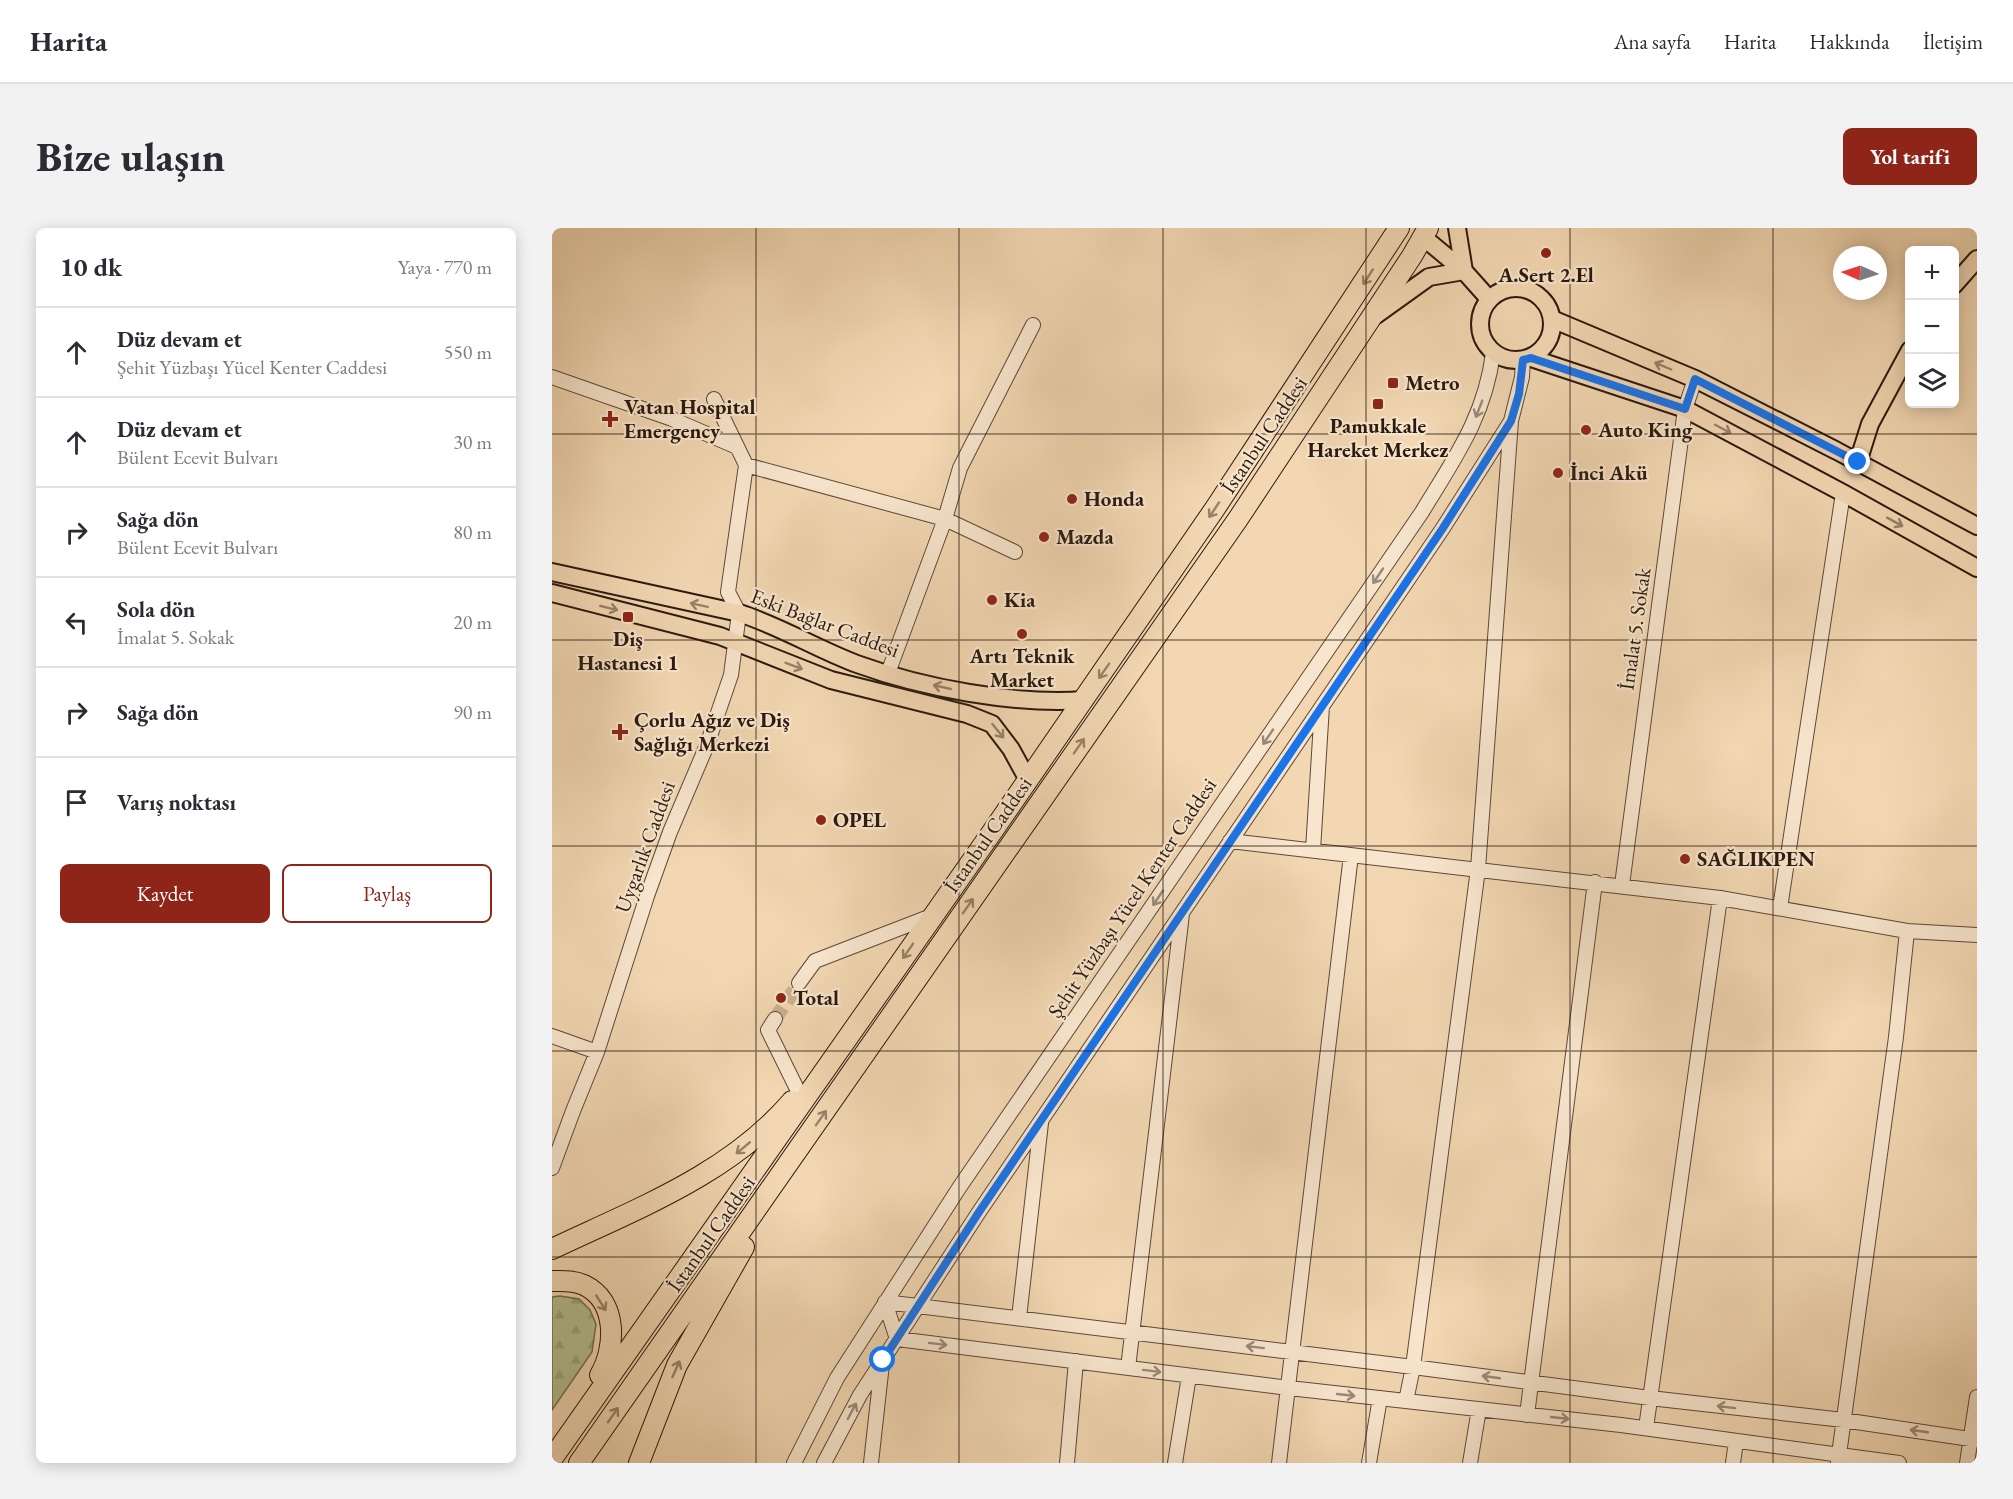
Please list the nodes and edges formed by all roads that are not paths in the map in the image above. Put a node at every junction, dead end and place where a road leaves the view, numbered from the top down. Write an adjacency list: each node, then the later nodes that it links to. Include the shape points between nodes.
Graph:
1 (1399, 228): 32 (highway, İstanbul Caddesi, one-way to 32)
2 (1457, 228): 5 (main road)
3 (1421, 231): 5 (main road); 8 (highway, İstanbul Caddesi)
4 (1977, 259): 6 (main road)
5 (1464, 271): 7 (main road); 8 (main road, via 1429,277)
6 (1959, 279)
7 (1489, 299): 9 (main road, via 1499,291 1522,288 1543,299); 11 (main road, via 1481,314 1480,332)
8 (1371, 319): 54 (highway, İstanbul Caddesi, one-way to 8, via 1231,529)
9 (1552, 319): 13 (main road, via 1548,342); 15 (main road, one-way to 9)
10 (1033, 325): 23 (street, via 960,468)
11 (1493, 353): 13 (main road, via 1504,359); 58 (street, Şehit Yüzbaşı Yücel Kenter Caddesi, one-way to 58, via 1469,435 1422,512)
12 (1908, 354): 20 (main road, via 1870,424)
13 (1527, 359): 17 (main road); 18 (street)
14 (552, 377): 19 (street, via 672,419)
15 (1695, 379): 17 (street, İmalat 5. Sokak); 20 (main road)
16 (714, 399): 19 (street)
17 (1685, 409): 22 (main road, one-way to 22); 40 (street, İmalat 5. Sokak)
18 (1511, 421): 33 (street); 38 (street)
19 (737, 447): 21 (street)
20 (1858, 462): 24 (main road)
21 (746, 465): 23 (street); 29 (street, Uygarlık Caddesi, via 728,592)
22 (1843, 493): 26 (main road, one-way to 26); 42 (street)
23 (945, 519): 25 (street); 31 (street)
24 (1977, 526)
25 (1015, 552)
26 (1977, 568)
27 (552, 572): 29 (main road, Eski Bağlar Caddesi, one-way to 27)
28 (552, 593): 30 (main road, one-way to 30)
29 (739, 613): 30 (street, Uygarlık Caddesi); 31 (main road, Eski Bağlar Caddesi)
30 (735, 643): 34 (main road, one-way to 34, via 831,680 967,714 992,724); 51 (street, Uygarlık Caddesi, via 731,675 647,896)
31 (888, 673): 32 (main road, Eski Bağlar Caddesi, one-way to 31, via 1056,702 1012,697 947,688)
32 (1084, 700): 34 (highway, İstanbul Caddesi)
33 (1323, 705): 35 (street); 36 (street)
34 (1028, 780): 44 (highway, İstanbul Caddesi)
35 (1230, 841): 36 (street); 43 (street)
36 (1313, 850): 37 (street)
37 (1351, 855): 38 (street); 63 (street)
38 (1478, 869): 39 (street); 66 (street)
39 (1595, 882): 40 (street); 69 (street)
40 (1622, 885): 41 (street)
41 (1720, 898): 42 (street); 73 (street)
42 (1780, 908): 45 (street)
43 (1183, 911): 53 (street); 61 (street)
44 (934, 915): 47 (highway, İstanbul Caddesi, one-way to 47); 48 (street, via 815,961)
45 (1907, 931): 46 (street); 77 (street)
46 (1977, 935)
47 (890, 976): 52 (highway); 82 (highway, İstanbul Caddesi)
48 (799, 983)
49 (775, 1019): 52 (street, via 768,1030)
50 (552, 1036): 51 (street)
51 (597, 1052): 55 (street, Uygarlık Caddesi)
52 (799, 1093): 56 (highway, one-way to 56, via 738,1152 694,1180)
53 (1042, 1119): 59 (street); 60 (street)
54 (803, 1144): 84 (highway, İstanbul Caddesi, one-way to 54); 85 (highway, one-way to 54, via 677,1365)
55 (552, 1168)
56 (552, 1249)
57 (552, 1281): 81 (highway, one-way to 81, via 586,1286 604,1305 612,1334 611,1350 602,1372)
58 (885, 1302): 59 (street); 62 (street); 86 (street, Şehit Yüzbaşı Yücel Kenter Caddesi, via 837,1378)
59 (919, 1305): 60 (street); 62 (street)
60 (1018, 1318): 61 (street)
61 (1132, 1332): 63 (street, one-way to 61); 67 (street)
62 (897, 1339): 64 (street); 65 (street, one-way to 65)
63 (1293, 1352): 66 (street); 70 (street)
64 (883, 1360): 87 (street, one-way to 64); 88 (street)
65 (1076, 1362): 67 (street); 89 (street)
66 (1413, 1367): 69 (street, one-way to 66); 74 (street)
67 (1128, 1368): 68 (street, one-way to 68)
68 (1189, 1376): 70 (street); 90 (street)
69 (1530, 1383): 73 (street); 76 (street)
70 (1289, 1388): 72 (street, one-way to 72); 91 (street)
71 (1977, 1397): 79 (street)
72 (1380, 1398): 74 (street); 92 (street)
73 (1650, 1398): 77 (street, one-way to 73); 78 (street)
74 (1406, 1401): 75 (street)
75 (1479, 1409): 76 (street); 93 (street)
76 (1527, 1414): 78 (street, one-way to 78)
77 (1843, 1420): 79 (street, one-way to 77); 83 (street)
78 (1646, 1428): 80 (street)
79 (1974, 1439): 96 (street)
80 (1736, 1441): 83 (street); 94 (street)
81 (552, 1454)
82 (552, 1459)
83 (1838, 1459): 95 (street)
84 (579, 1463)
85 (639, 1463)
86 (794, 1463)
87 (824, 1463)
88 (871, 1463)
89 (1067, 1463)
90 (1175, 1463)
91 (1279, 1463)
92 (1370, 1463)
93 (1470, 1463)
94 (1733, 1463)
95 (1899, 1463)
96 (1967, 1463)

